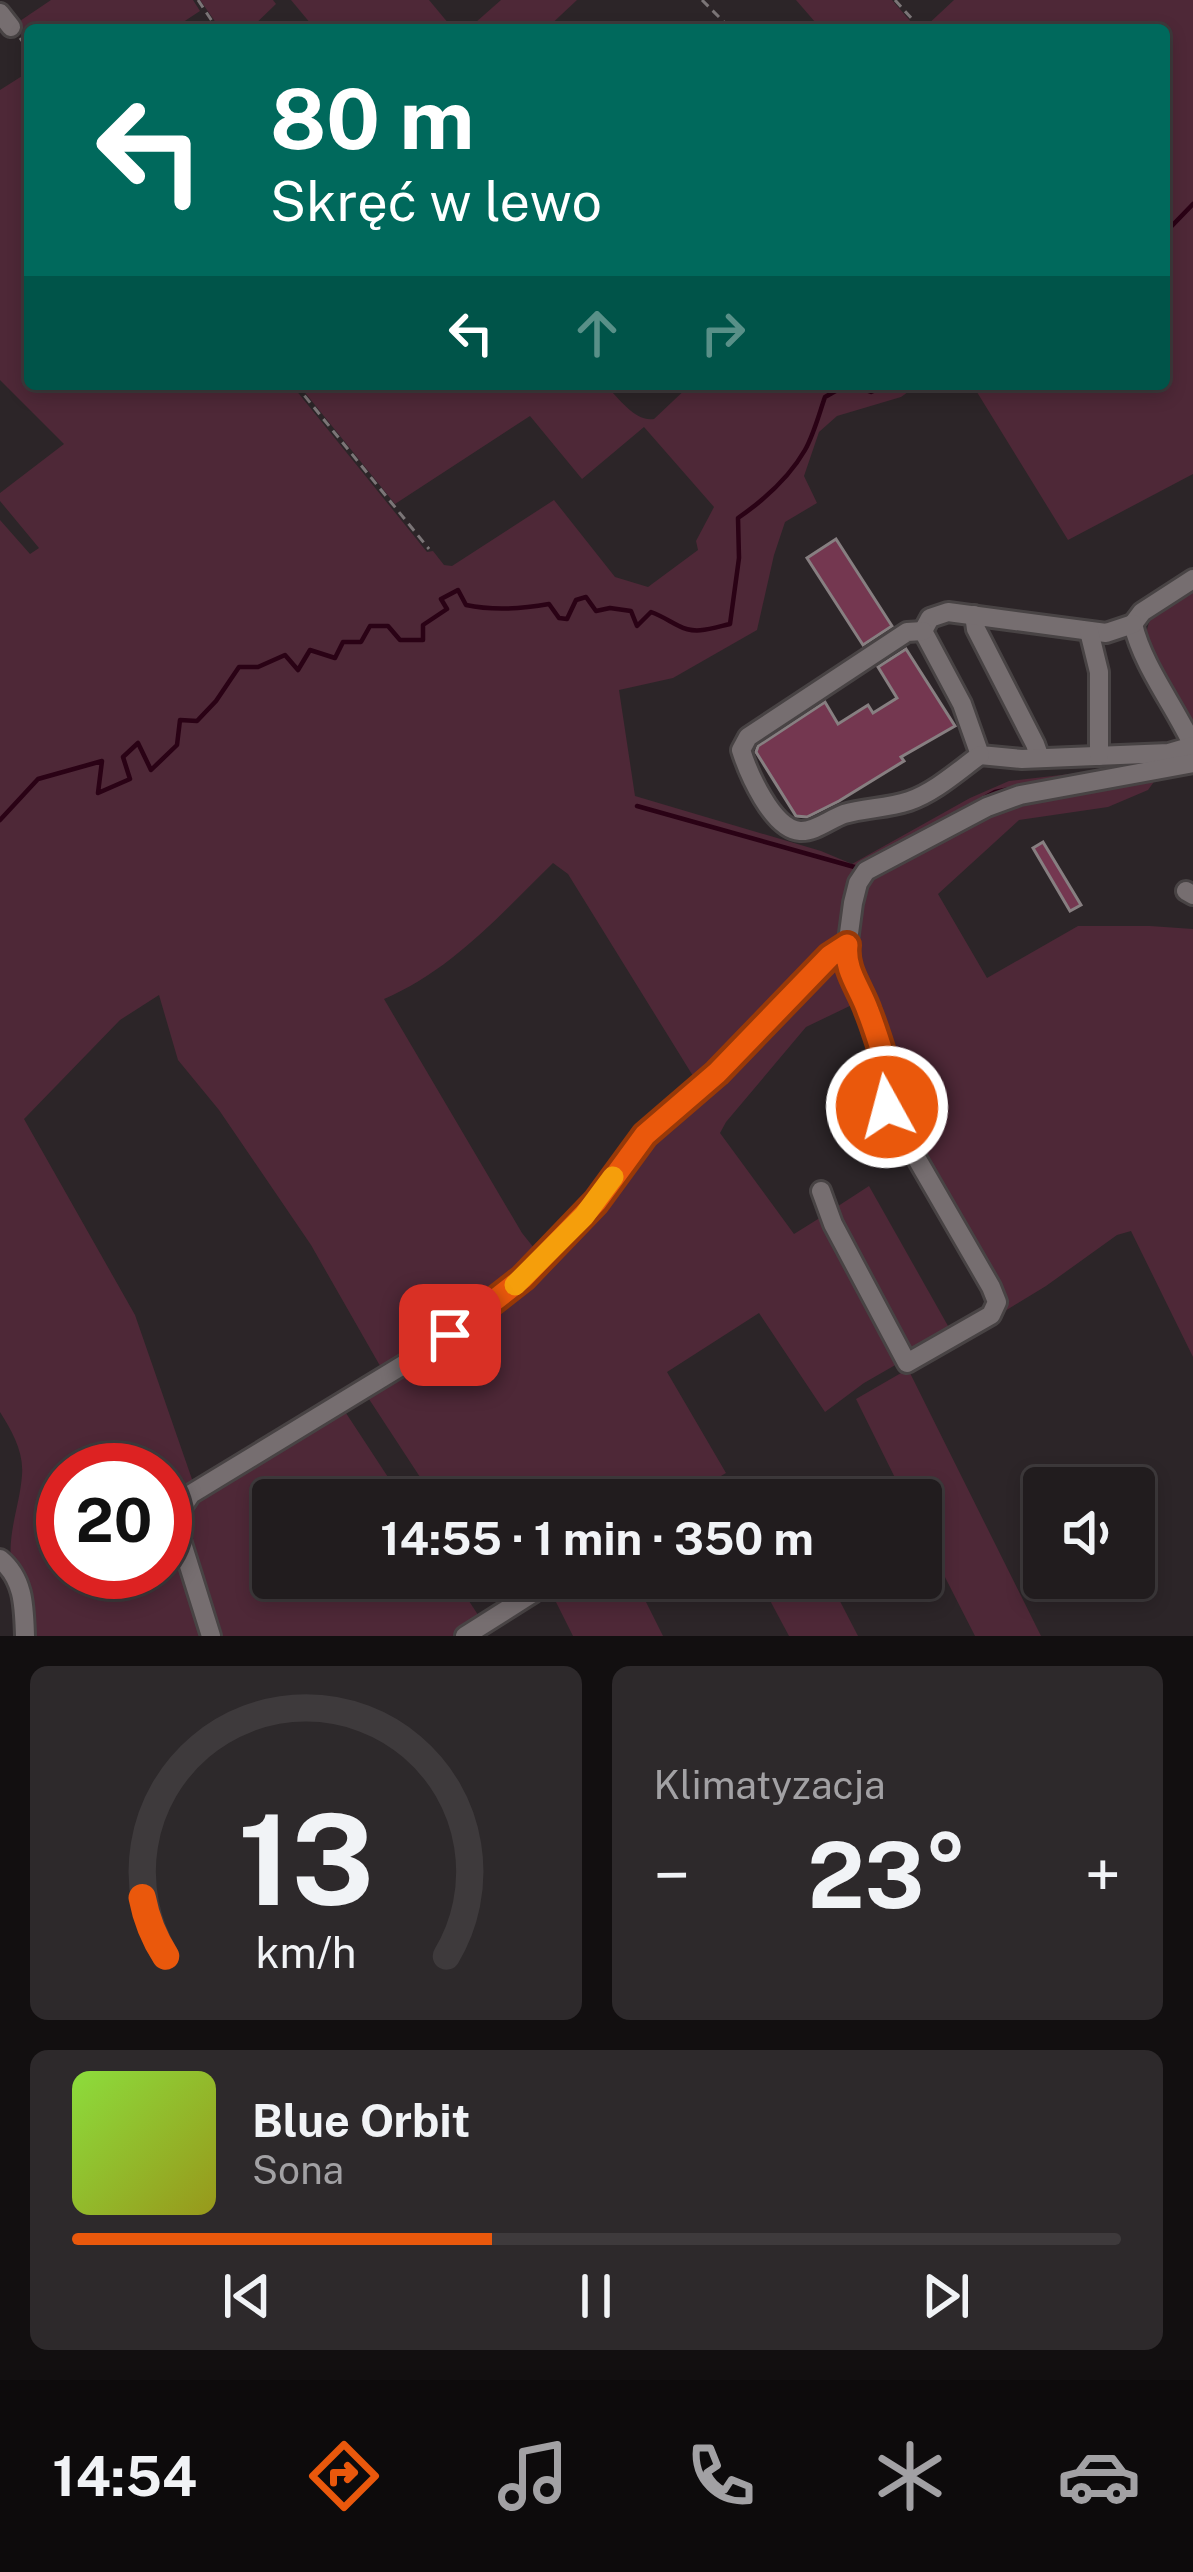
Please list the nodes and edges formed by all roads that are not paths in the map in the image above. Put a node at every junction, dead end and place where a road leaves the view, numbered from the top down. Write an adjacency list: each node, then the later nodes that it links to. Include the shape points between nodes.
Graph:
1 (1193, 578): 3 (street)
2 (974, 616): 4 (street, via 949,612 930,618); 5 (street); 9 (street)
3 (1133, 624): 5 (street); 6 (street)
4 (922, 631): 7 (street); 7 (street, via 907,632 748,737 741,750 749,776 772,811 801,831 906,802)
5 (1089, 631): 8 (street, via 1099,672)
6 (1193, 746): 8 (street)
7 (980, 755): 9 (street)
8 (1099, 756): 9 (street)
9 (1040, 758)
10 (1193, 763): 11 (street, via 1019,795 909,847 866,871)
11 (847, 945): 12 (street, via 851,977 886,1065 887,1107 991,1287 991,1315 907,1363); 16 (street, via 645,1135 584,1216 503,1296 426,1352 191,1494 181,1509 182,1540)
12 (821, 1191)
13 (0, 1559): 15 (street, via 22,1592)
14 (523, 1599): 17 (street)
15 (25, 1636)
16 (211, 1636)
17 (464, 1636)

